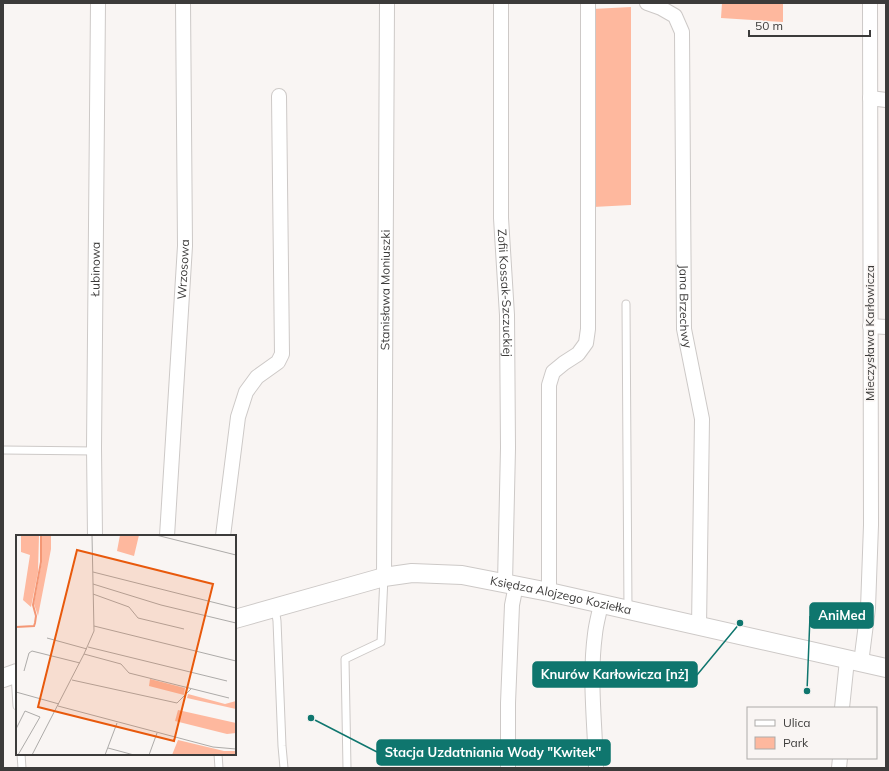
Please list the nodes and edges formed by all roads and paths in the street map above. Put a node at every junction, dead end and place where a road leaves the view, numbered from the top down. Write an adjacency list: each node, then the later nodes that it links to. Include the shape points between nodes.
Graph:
1 (98, 3): 15 (street, Łubinowa)
2 (183, 3): 17 (street, Wrzosowa, via 185,246)
3 (386, 3): 19 (street, Stanisława Moniuszki)
4 (501, 3): 20 (street, Zofii Kossak-Szczuckiej, via 501,218 507,315)
5 (588, 3): 21 (street, via 588,329 586,343 578,354 553,372 549,385)
6 (647, 3): 26 (street, Jana Brzechwy, via 675,16 682,32 684,329 702,419)
7 (870, 3): 9 (street, Mieczysława Karłowicza)
8 (279, 96): 18 (street, via 282,354 278,362 257,377 246,392 238,417)
9 (870, 98): 10 (street); 12 (street, Mieczysława Karłowicza)
10 (886, 100)
11 (626, 304): 24 (lane)
12 (870, 326): 13 (street); 27 (street, Mieczysława Karłowicza, via 870,567 868,608)
13 (886, 328)
14 (3, 450): 15 (lane)
15 (95, 451): 16 (street, Łubinowa)
16 (95, 535)
17 (167, 535)
18 (223, 535)
19 (384, 577): 20 (street, Księdza Alojzego Koziełka, via 412,573 462,574); 23 (street, Księdza Alojzego Koziełka); 37 (lane, via 381,642 345,659)
20 (511, 584): 21 (street, Księdza Alojzego Koziełka); 38 (street, Zofii Kossak-Szczuckiej)
21 (549, 592): 22 (street, Księdza Alojzego Koziełka)
22 (602, 604): 24 (street, Księdza Alojzego Koziełka); 39 (street, via 595,634 593,659)
23 (275, 608): 25 (street, Księdza Alojzego Koziełka); 36 (lane)
24 (628, 610): 26 (street, Księdza Alojzego Koziełka)
25 (236, 619)
26 (700, 627): 27 (street, Księdza Alojzego Koziełka)
27 (854, 661): 28 (street, Księdza Alojzego Koziełka); 31 (street, Mieczysława Karłowicza)
28 (886, 668)
29 (12, 675): 30 (lane)
30 (16, 700)
31 (842, 707)
32 (21, 755): 34 (lane)
33 (218, 755): 35 (lane)
34 (22, 768)
35 (219, 768)
36 (284, 768)
37 (347, 768)
38 (508, 768)
39 (596, 768)

